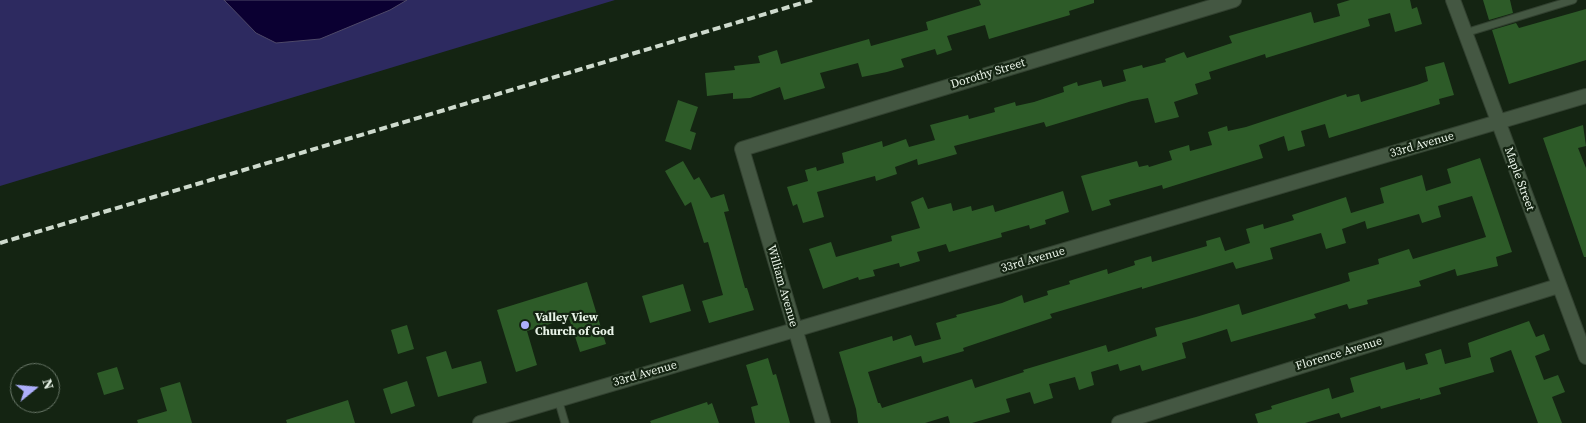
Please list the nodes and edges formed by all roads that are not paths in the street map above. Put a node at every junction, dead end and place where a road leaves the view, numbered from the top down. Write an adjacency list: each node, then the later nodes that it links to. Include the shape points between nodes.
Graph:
1 (1234, 0): 7 (street, Dorothy Street)
2 (1453, 0): 4 (street, Maple Street)
3 (1572, 0): 4 (lane)
4 (1465, 33): 6 (street, Maple Street)
5 (1586, 96): 6 (street, 33rd Avenue)
6 (1498, 123): 8 (street, Maple Street); 9 (street, 33rd Avenue)
7 (742, 149): 9 (street, William Avenue)
8 (1558, 286): 10 (street, Maple Street); 15 (street, Florence Avenue)
9 (795, 331): 11 (street, 33rd Avenue); 14 (street, William Avenue)
10 (1586, 357)
11 (558, 399): 12 (street, 33rd Avenue); 13 (lane)
12 (480, 423)
13 (565, 423)
14 (823, 423)
15 (1119, 423)

